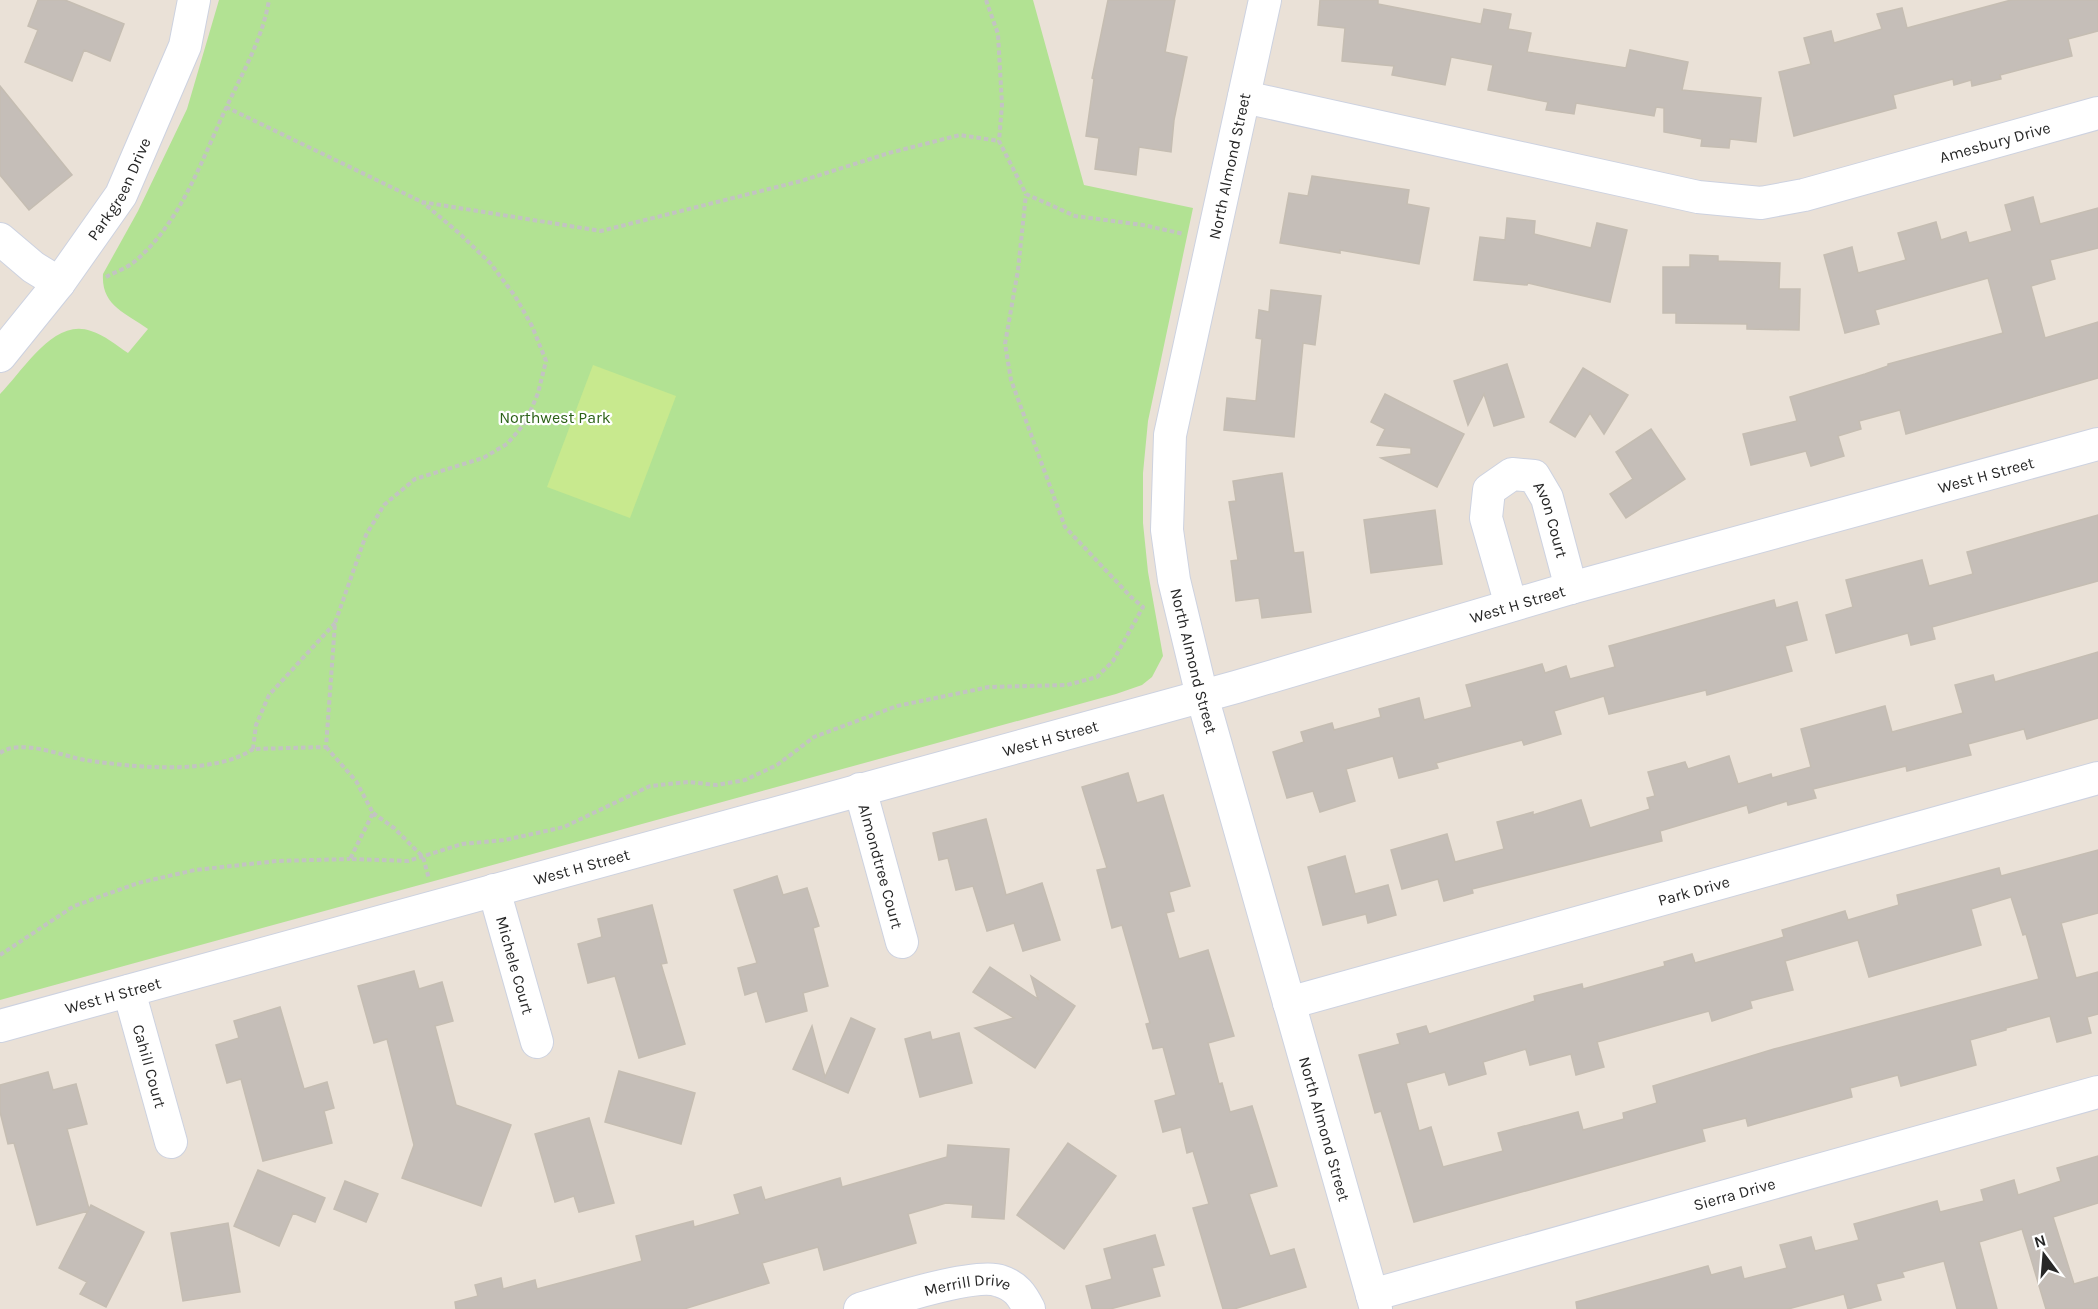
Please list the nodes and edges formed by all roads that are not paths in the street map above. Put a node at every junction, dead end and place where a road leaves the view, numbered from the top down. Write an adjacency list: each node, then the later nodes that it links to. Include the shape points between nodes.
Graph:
1 (194, 0): 6 (street, Parkgreen Drive, via 185,46 121,195)
2 (1265, 0): 3 (street, North Almond Street)
3 (1244, 97): 4 (street, Amesbury Drive, via 1698,197 1761,203); 11 (street, North Almond Street, via 1170,447 1167,494 1171,560)
4 (2098, 113)
5 (0, 239): 6 (street)
6 (59, 283): 7 (street, Parkgreen Drive)
7 (0, 356)
8 (2098, 444): 9 (street, West H Street)
9 (1571, 588): 10 (street, West H Street); 10 (street, Avon Court, via 1547,498 1534,476 1512,474 1489,490 1486,518)
10 (1511, 605): 11 (street, West H Street)
11 (1202, 696): 13 (street, West H Street); 17 (street, North Almond Street)
12 (2098, 778): 17 (street, Park Drive)
13 (860, 789): 14 (street, West H Street); 15 (street, Almondtree Court)
14 (494, 890): 16 (street, West H Street); 19 (street, Michele Court)
15 (902, 942)
16 (129, 991): 18 (street, West H Street); 21 (street, Cahill Court)
17 (1289, 1003): 22 (street, North Almond Street)
18 (0, 1026)
19 (537, 1042)
20 (2098, 1092): 22 (street, Sierra Drive)
21 (171, 1142)
22 (1374, 1302)
23 (860, 1309): 24 (street, Merrill Drive, via 948,1285 999,1280 1020,1292)
24 (1029, 1309)

